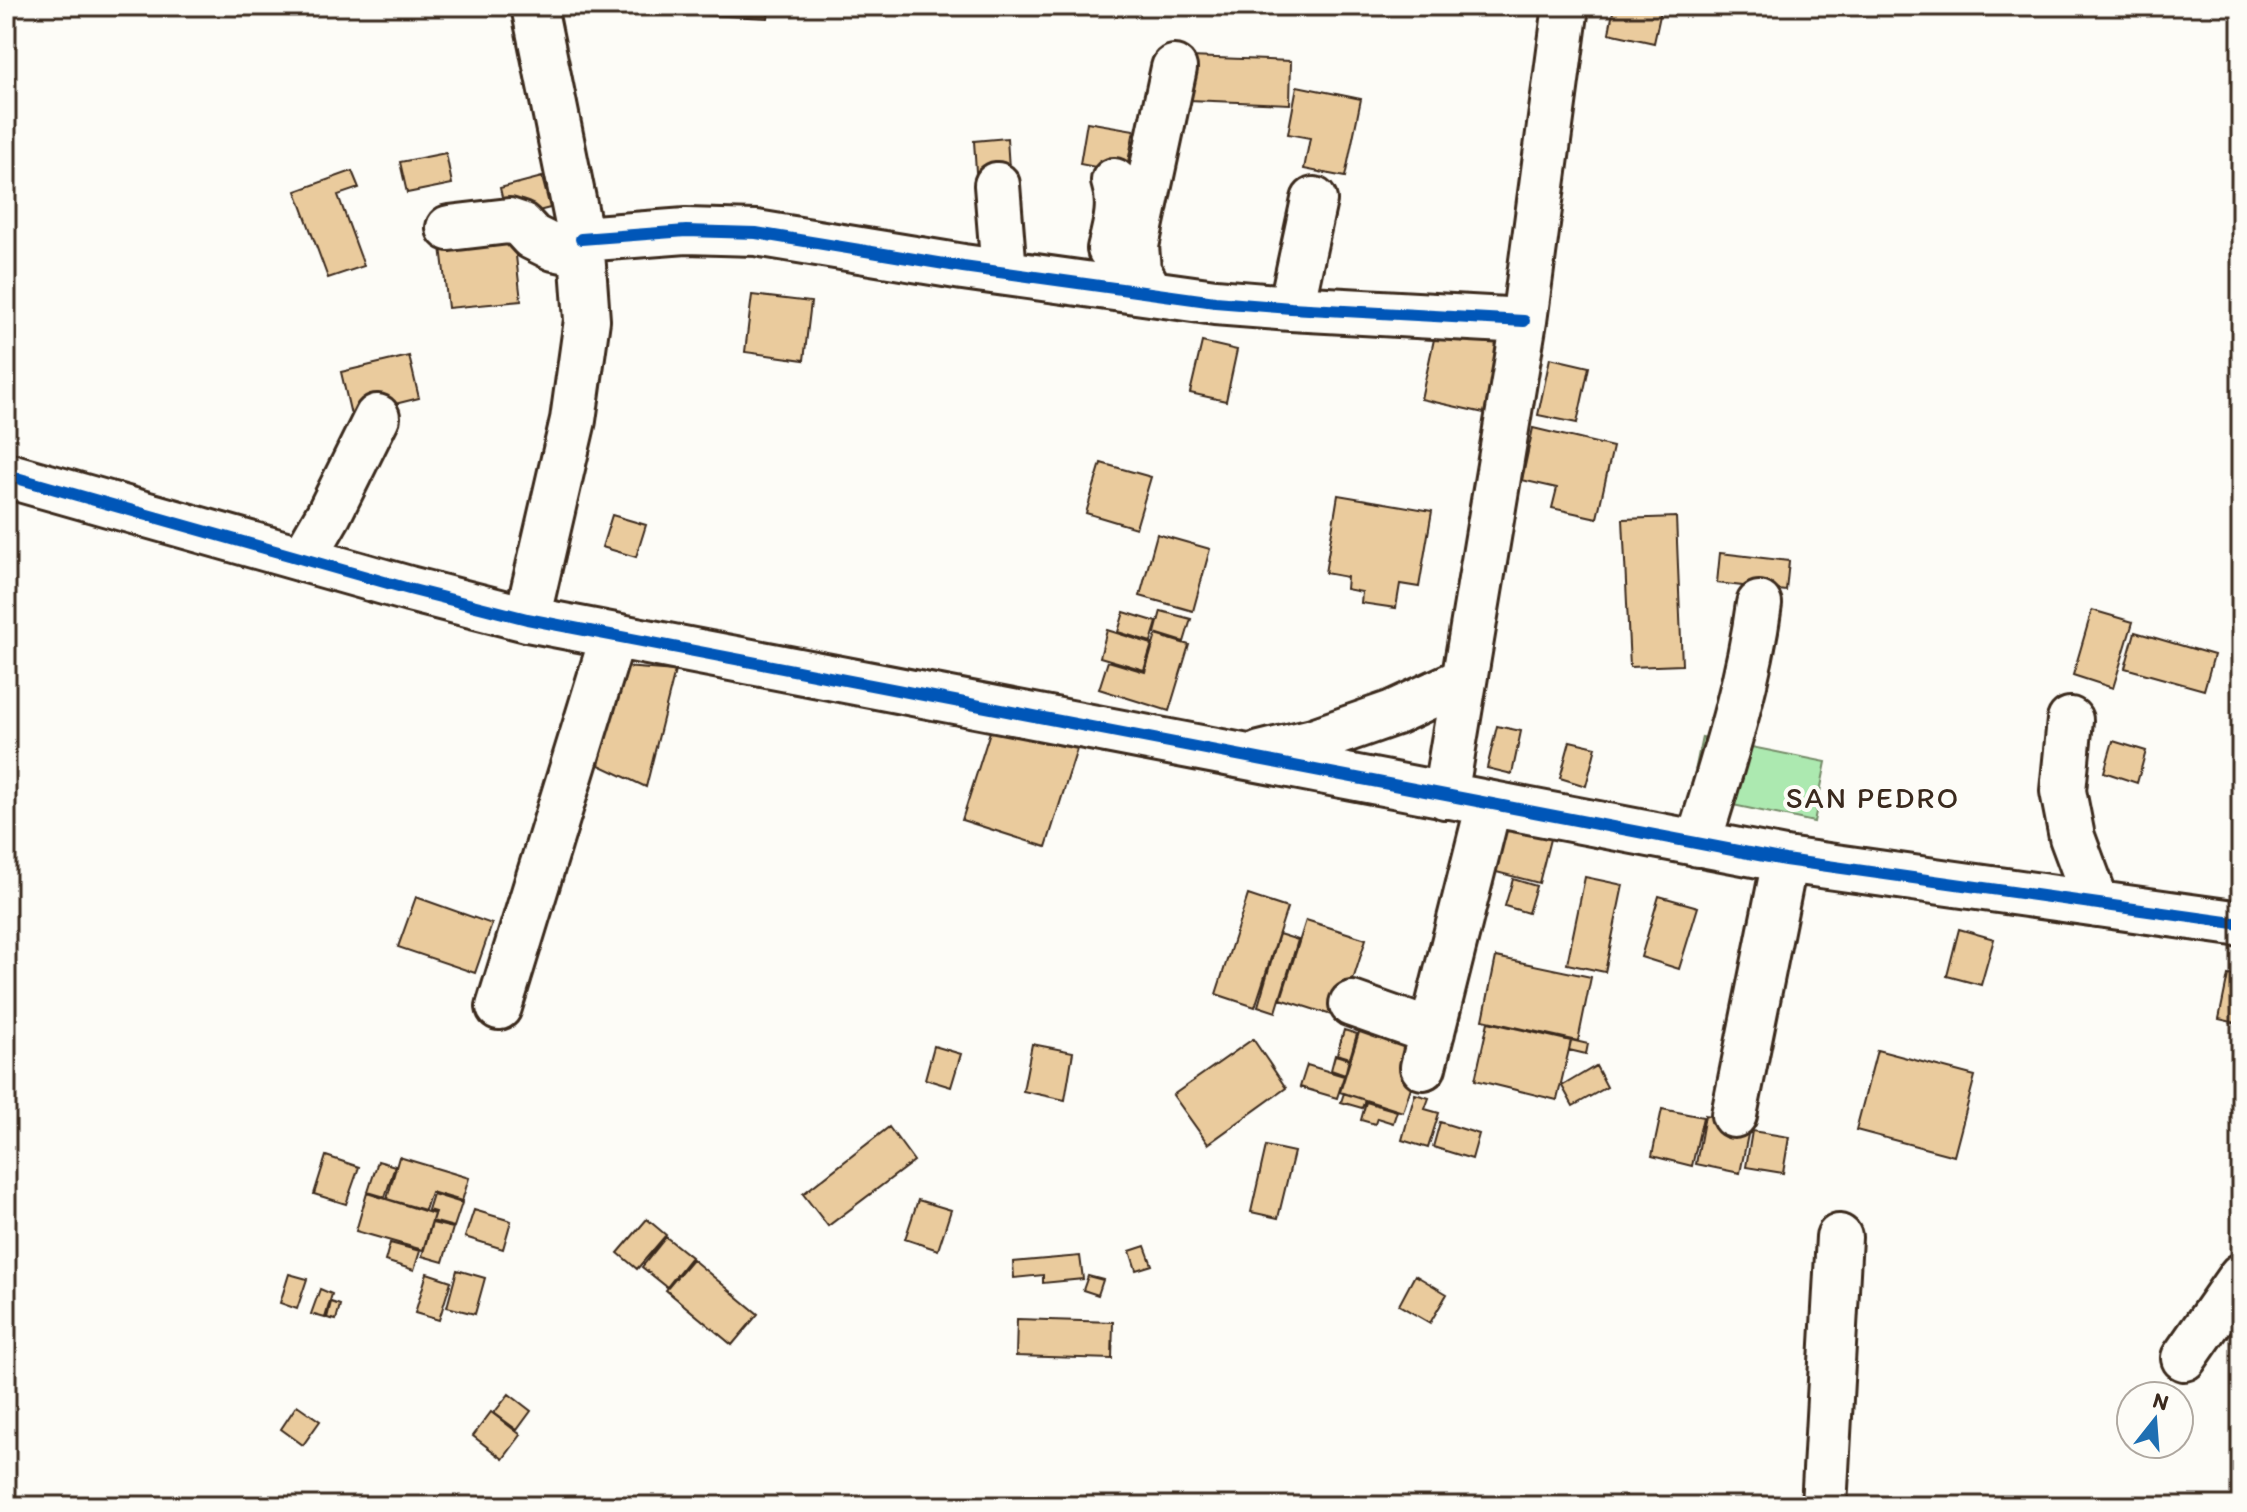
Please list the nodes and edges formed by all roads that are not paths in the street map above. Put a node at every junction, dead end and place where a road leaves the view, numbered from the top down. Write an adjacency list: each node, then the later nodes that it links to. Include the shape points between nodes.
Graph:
1 (534, 6): 8 (street)
2 (1566, 6): 13 (street)
3 (1174, 68): 11 (street, via 1136,246 1138,270)
4 (1114, 181): 10 (street, via 1117,220)
5 (997, 185): 9 (street)
6 (1314, 200): 12 (street)
7 (449, 228): 8 (street, via 509,221 554,248)
8 (581, 246): 9 (street, via 686,231 756,233); 18 (street, via 587,320 573,420)
9 (1004, 272): 10 (street)
10 (1101, 286): 11 (street)
11 (1151, 293): 12 (street)
12 (1291, 308): 13 (street)
13 (1524, 321): 20 (street)
14 (377, 417): 16 (street)
15 (6, 475): 16 (street)
16 (303, 559): 18 (street)
17 (1759, 604): 25 (street, via 1736,717)
18 (527, 619): 19 (street)
19 (613, 636): 22 (street); 30 (street)
20 (1464, 680): 22 (street, via 1393,713); 23 (street)
21 (2070, 720): 27 (street, via 2063,791 2072,837)
22 (1247, 758): 23 (street)
23 (1445, 796): 24 (street)
24 (1489, 804): 25 (street); 29 (street, via 1428,1049)
25 (1698, 844): 26 (street)
26 (1785, 860): 27 (street); 31 (street)
27 (2097, 904): 28 (street)
28 (2241, 924)
29 (1352, 1004)
30 (499, 1007)
31 (1734, 1115)
32 (1839, 1237): 35 (street)
33 (2241, 1276): 34 (street)
34 (2184, 1358)
35 (1824, 1506)

